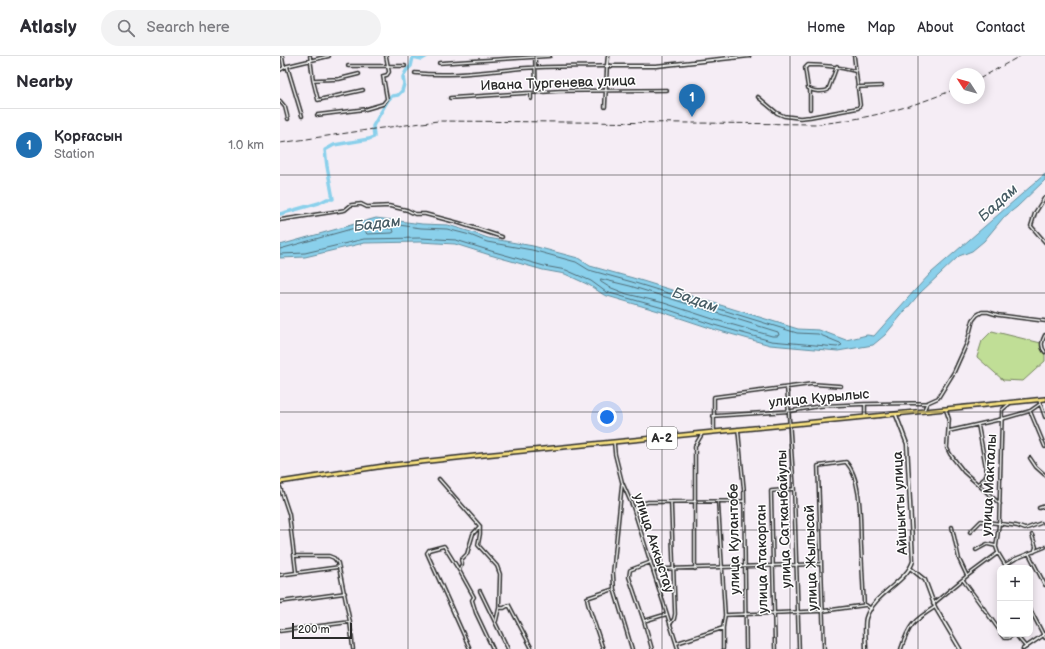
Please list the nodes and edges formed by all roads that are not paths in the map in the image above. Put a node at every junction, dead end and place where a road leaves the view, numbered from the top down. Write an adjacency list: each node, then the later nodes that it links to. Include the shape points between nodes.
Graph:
1 (282, 56): 18 (street)
2 (310, 56): 10 (street)
3 (328, 56): 10 (street)
4 (386, 56): 12 (street)
5 (550, 56): 9 (street)
6 (608, 56): 16 (street)
7 (749, 56): 16 (street, via 656,66)
8 (854, 56): 21 (street)
9 (535, 57): 11 (street); 19 (street)
10 (311, 61): 13 (street); 24 (street)
11 (439, 63)
12 (388, 65): 14 (street); 15 (street); 39 (street, via 389,72 383,76 387,99 383,104 366,109)
13 (287, 66): 18 (street); 40 (street)
14 (348, 66)
15 (405, 66)
16 (607, 66): 19 (street); 28 (street)
17 (837, 66): 21 (street); 30 (street, via 828,90); 30 (street, via 805,66 807,86)
18 (284, 68): 20 (street)
19 (534, 68): 22 (street, via 447,75); 32 (street)
20 (280, 70)
21 (855, 71): 26 (street)
22 (415, 73)
23 (359, 74): 24 (street)
24 (313, 80): 27 (street, via 318,100)
25 (882, 86): 26 (street)
26 (857, 87): 33 (street, via 860,105 858,108 800,118 777,113)
27 (363, 90)
28 (606, 90): 29 (street, Ивана Тургенева улица); 32 (street, Ивана Тургенева улица); 37 (street)
29 (667, 90)
30 (810, 90): 38 (street)
31 (531, 93): 32 (street, Ивана Тургенева улица); 34 (street, Ивана Тургенева улица); 35 (street)
32 (536, 93)
33 (758, 97)
34 (450, 98)
35 (531, 99)
36 (280, 101): 41 (street, via 285,107)
37 (604, 107)
38 (810, 109)
39 (317, 115)
40 (302, 116)
41 (288, 119)
42 (1045, 197): 45 (street, via 1031,226)
43 (280, 220): 44 (street, via 345,210 351,205 389,206)
44 (502, 236)
45 (1045, 242)
46 (1045, 321): 53 (street, via 988,312 977,315 954,372 938,398)
47 (1045, 335): 48 (street, via 1041,342)
48 (1045, 352)
49 (841, 386): 50 (street, via 812,384)
50 (787, 388): 57 (street, улица Сатканбайулы); 61 (street, via 714,397)
51 (1045, 399): 52 (highway, A-2)
52 (1040, 402): 54 (highway, A-2); 58 (street); 62 (street)
53 (927, 403): 55 (street, улица Курылыс); 59 (street)
54 (1010, 403): 56 (highway, A-2); 64 (street, улица Макталы, via 1002,410)
55 (865, 404): 57 (street, улица Курылыс, via 820,406); 63 (street)
56 (946, 410): 59 (highway, A-2); 68 (street)
57 (790, 411): 61 (street, улица Курылыс); 65 (street, улица Сатканбайулы)
58 (1030, 411): 64 (street); 72 (street)
59 (923, 412): 60 (highway, A-2)
60 (896, 415): 63 (highway, A-2); 112 (street, Айшыкты улица, via 907,444 913,547)
61 (713, 416): 69 (street)
62 (1045, 417)
63 (865, 418): 65 (highway, A-2)
64 (1002, 419): 66 (street); 85 (street, улица Макталы)
65 (789, 425): 67 (highway, A-2); 80 (street, улица Сатканбайулы)
66 (978, 425): 68 (street); 78 (street, via 987,473)
67 (738, 429): 69 (highway, A-2); 81 (street, улица Кулантобе)
68 (949, 431): 78 (street, via 947,448 950,454 964,472)
69 (714, 433): 70 (highway, A-2)
70 (703, 434): 71 (highway, A-2); 82 (street, via 696,446)
71 (614, 442): 76 (highway, A-2, via 392,465); 77 (street, улица Аккыстау)
72 (1045, 447)
73 (1030, 458): 74 (street)
74 (1045, 475)
75 (439, 479): 91 (street)
76 (280, 482)
77 (622, 482): 88 (street, улица Аккыстау); 122 (street, via 613,572)
78 (978, 484): 85 (street)
79 (280, 487): 95 (street, via 289,514)
80 (794, 489): 105 (street, улица Сатканбайулы); 109 (street, улица Атакорган, via 771,491)
81 (744, 501): 83 (street); 108 (street, улица Кулантобе)
82 (695, 502): 83 (street); 84 (street); 114 (street)
83 (718, 502): 111 (street)
84 (671, 503): 88 (street, via 648,502); 113 (street)
85 (1000, 504): 90 (street, улица Макталы)
86 (1045, 506): 87 (street)
87 (1039, 508)
88 (634, 510): 104 (street, улица Аккыстау)
89 (1041, 523): 90 (street, via 1025,528)
90 (999, 524): 93 (street, via 981,521); 96 (street, улица Макталы)
91 (480, 526): 115 (street, via 473,534); 129 (street, via 478,545 497,566 500,574)
92 (952, 527): 119 (street, via 959,560)
93 (970, 532)
94 (1032, 535): 100 (street, via 1036,547)
95 (293, 546): 97 (street); 103 (street)
96 (996, 546): 99 (street, via 987,544); 101 (street, улица Макталы)
97 (290, 547)
98 (1045, 548): 100 (street)
99 (976, 550)
100 (1034, 552): 102 (street)
101 (998, 553): 107 (street, улица Макталы); 119 (street)
102 (1029, 554): 107 (street); 121 (street)
103 (295, 556): 110 (street, via 329,556 334,558); 117 (street)
104 (651, 562): 116 (street, улица Аккыстау); 138 (street, via 630,570 629,577)
105 (796, 564): 106 (street); 109 (street); 132 (street, улица Сатканбайулы)
106 (822, 564): 127 (street, улица Жылысай, via 818,466 846,462 854,476 858,498); 131 (street, улица Жылысай)
107 (1005, 565)
108 (746, 566): 109 (street); 111 (street); 135 (street, улица Кулантобе)
109 (773, 566): 133 (street, улица Атакорган)
110 (339, 567): 117 (street); 124 (street)
111 (722, 567): 114 (street); 136 (street)
112 (910, 568): 126 (street, Айшыкты улица, via 925,580); 130 (street, Айшыкты улица)
113 (673, 569): 114 (street); 116 (street); 141 (street, via 675,614)
114 (695, 569)
115 (459, 570): 151 (street, via 444,546 428,551); 152 (street, via 474,597 472,600 476,613)
116 (653, 570): 134 (street, улица Аккыстау)
117 (296, 572): 118 (street)
118 (280, 575)
119 (967, 576): 120 (street)
120 (963, 580): 126 (street); 143 (street)
121 (1045, 585)
122 (614, 589): 155 (street, via 587,598); 156 (street)
123 (480, 591): 140 (street)
124 (345, 593): 125 (street); 139 (street)
125 (280, 602)
126 (934, 604): 128 (street, Айшыкты улица)
127 (864, 605): 130 (street); 131 (street)
128 (935, 607): 165 (street, via 918,618 910,627); 166 (street, Айшыкты улица)
129 (499, 608): 140 (street); 154 (street, via 509,605)
130 (871, 609): 164 (street, via 866,618)
131 (823, 611): 132 (street); 163 (street, улица Жылысай)
132 (798, 612): 133 (street); 162 (street, улица Сатканбайулы)
133 (774, 613): 135 (street); 161 (street, улица Атакорган)
134 (667, 614): 138 (street); 141 (street, улица Аккыстау)
135 (746, 614): 136 (street); 160 (street, улица Кулантобе)
136 (725, 615): 142 (street)
137 (1033, 615): 145 (street)
138 (644, 621): 157 (street)
139 (350, 622): 144 (street); 150 (street)
140 (496, 623): 153 (street)
141 (670, 624): 148 (street, улица Аккыстау)
142 (723, 628): 148 (street); 159 (street)
143 (997, 628)
144 (280, 631)
145 (1044, 635): 147 (street); 149 (street)
146 (1017, 637): 149 (street)
147 (1045, 638)
148 (677, 643): 158 (street, улица Аккыстау)
149 (1025, 648)
150 (352, 649)
151 (470, 649)
152 (493, 649)
153 (508, 649)
154 (532, 649)
155 (603, 649)
156 (632, 649)
157 (652, 649)
158 (678, 649)
159 (723, 649)
160 (746, 649)
161 (775, 649)
162 (799, 649)
163 (824, 649)
164 (866, 649)
165 (901, 649)
166 (960, 649)

